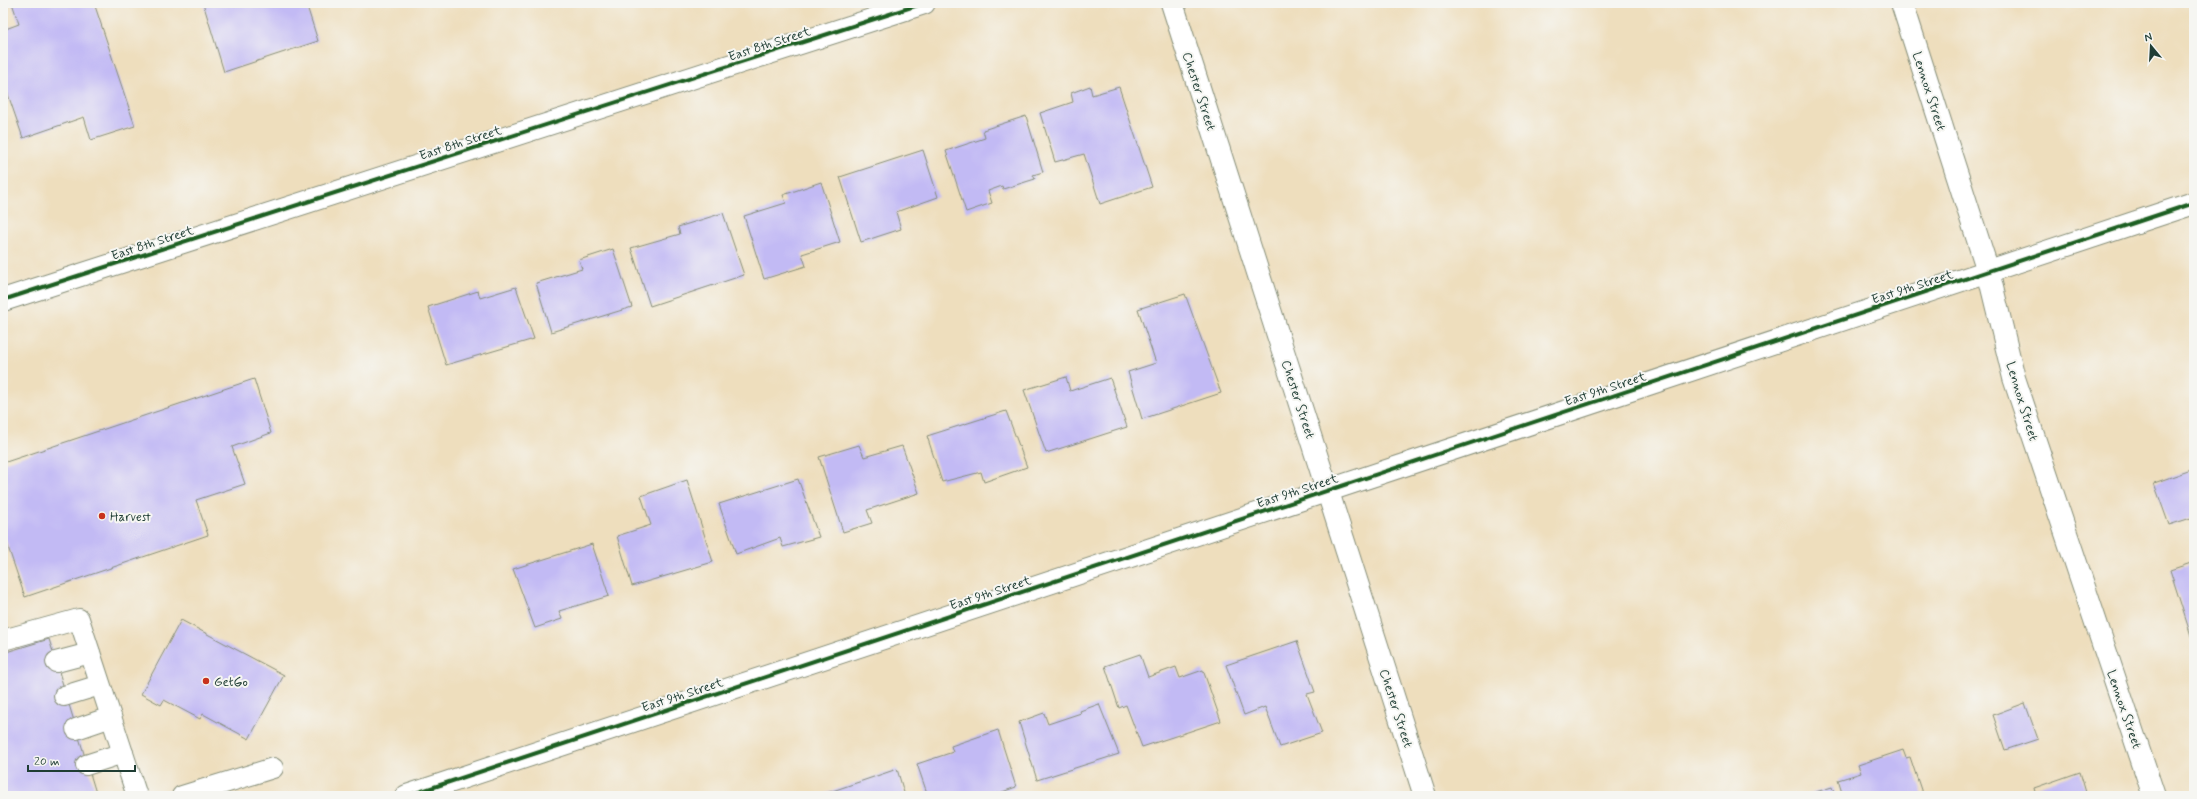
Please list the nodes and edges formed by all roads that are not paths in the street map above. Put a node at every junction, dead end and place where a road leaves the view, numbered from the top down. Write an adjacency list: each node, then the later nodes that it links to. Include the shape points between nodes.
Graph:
1 (924, 3): 6 (street, East 8th Street)
2 (1172, 3): 7 (street, Chester Street)
3 (1902, 3): 5 (street, Lennox Street)
4 (2194, 203): 5 (street, East 9th Street)
5 (1988, 272): 7 (street, East 9th Street); 22 (street, Lennox Street, via 2014,378)
6 (3, 300)
7 (1328, 490): 20 (street, East 9th Street); 21 (street, Chester Street)
8 (3, 640): 9 (lane, via 79,619)
9 (90, 653): 10 (lane); 11 (lane)
10 (56, 662)
11 (100, 685): 12 (lane); 13 (lane)
12 (64, 696)
13 (111, 717): 14 (lane); 15 (lane)
14 (76, 729)
15 (123, 753): 16 (lane); 18 (lane)
16 (86, 765)
17 (273, 768): 19 (lane)
18 (137, 796)
19 (182, 796)
20 (407, 796)
21 (1424, 796)
22 (2154, 796)

